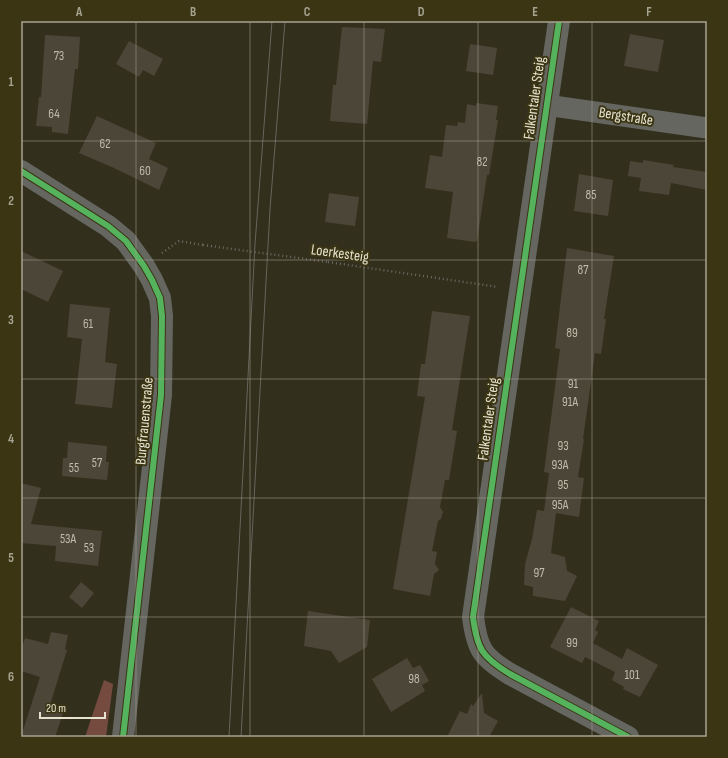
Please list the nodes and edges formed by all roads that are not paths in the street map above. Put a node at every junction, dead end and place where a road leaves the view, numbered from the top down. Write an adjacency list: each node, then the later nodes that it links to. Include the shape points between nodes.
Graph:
1 (559, 21): 2 (street, Falkentaler Steig)
2 (546, 105): 3 (street, Bergstraße); 6 (street, Falkentaler Steig, via 473,617 475,636 482,652 494,664)
3 (707, 128)
4 (21, 172): 5 (street, Burgfrauenstraße, via 108,226 126,241 144,266 160,298 161,395)
5 (124, 737)
6 (628, 737)

